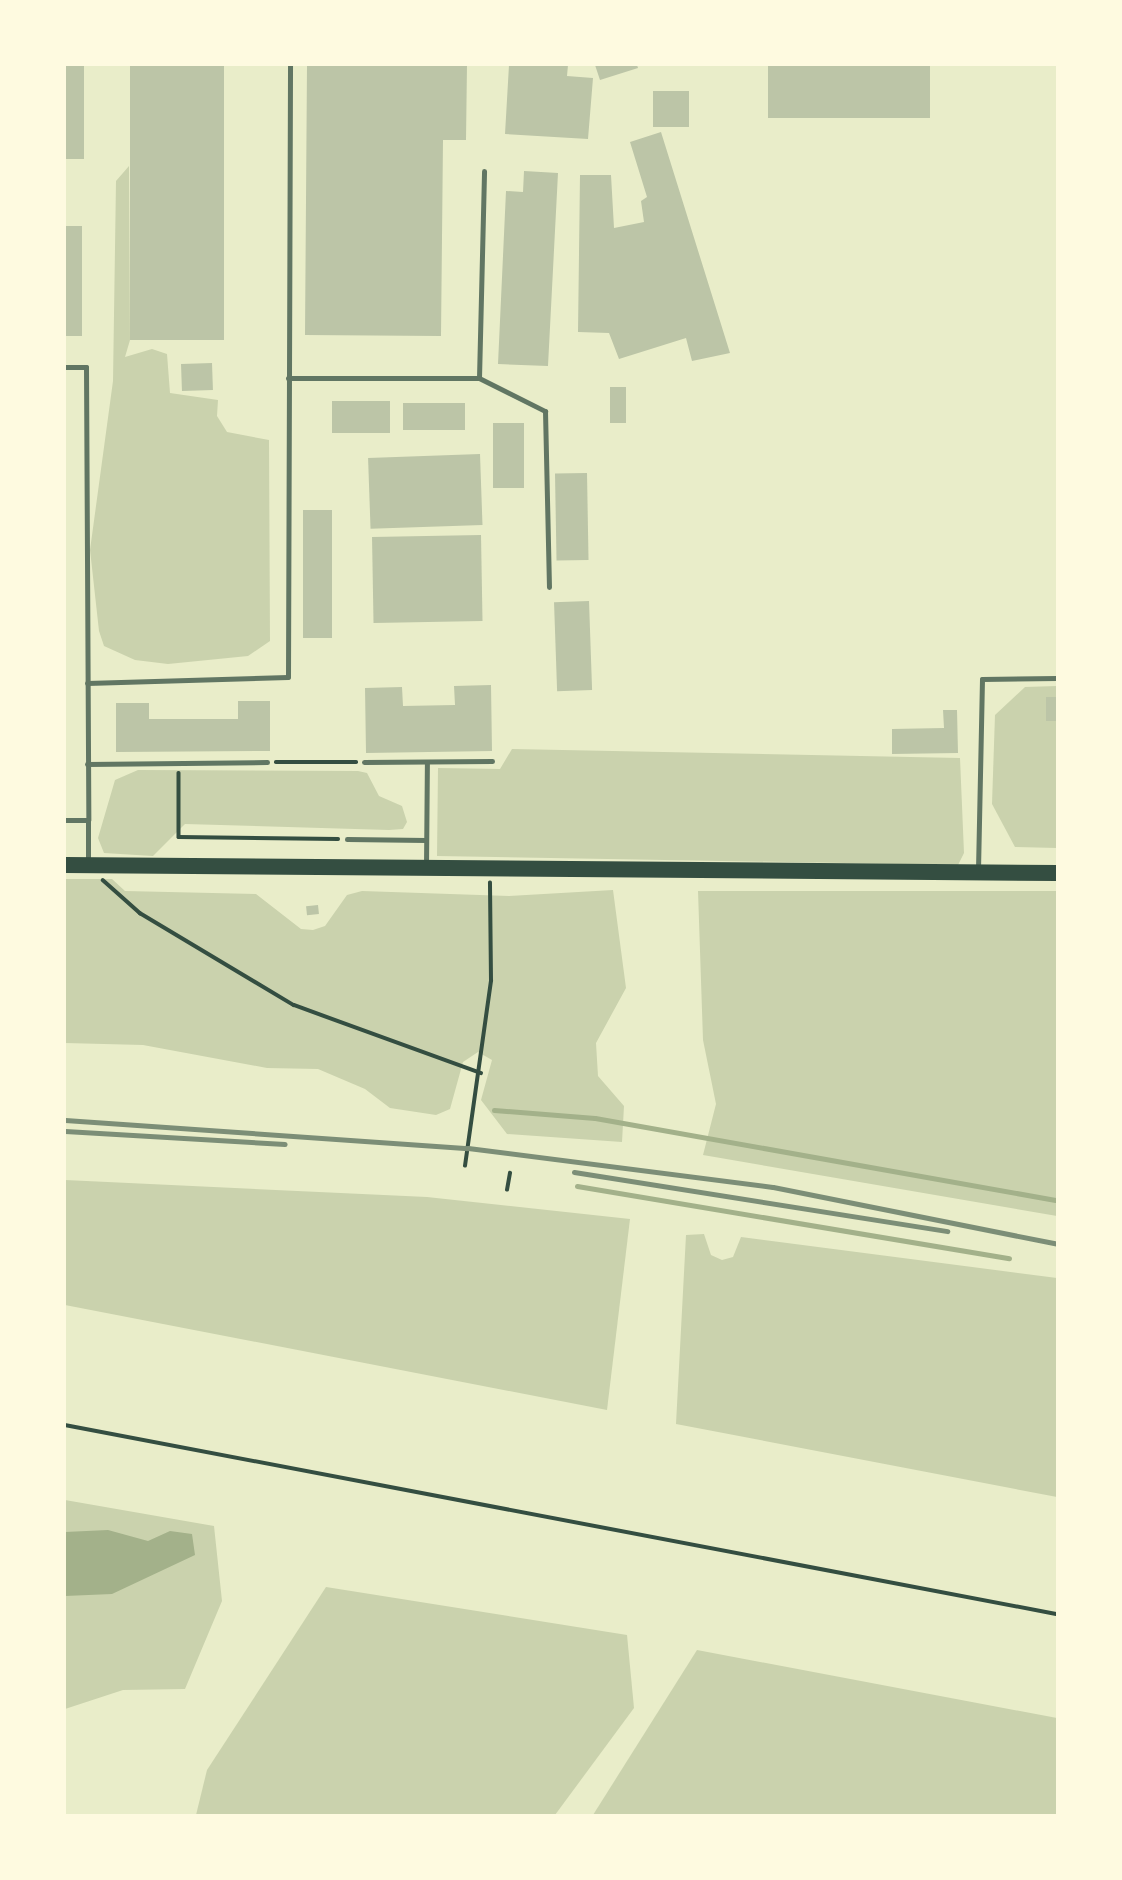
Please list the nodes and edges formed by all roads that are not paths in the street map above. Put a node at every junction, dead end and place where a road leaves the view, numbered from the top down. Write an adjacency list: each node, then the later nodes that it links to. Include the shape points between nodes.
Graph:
1 (290, 65): 4 (lane)
2 (484, 171): 5 (lane)
3 (65, 367): 8 (lane, via 86,367)
4 (288, 378): 5 (lane); 8 (lane, via 288,677)
5 (479, 378): 6 (lane, via 545,411)
6 (549, 587)
7 (1057, 678): 21 (lane, via 982,679)
8 (87, 683): 13 (lane)
9 (492, 761): 12 (lane)
10 (267, 762): 13 (lane)
11 (365, 762): 12 (lane)
12 (427, 762): 17 (lane)
13 (87, 764): 15 (lane)
14 (65, 820): 15 (lane)
15 (88, 820): 18 (lane)
16 (347, 839): 17 (lane)
17 (426, 840): 20 (lane)
18 (88, 864): 19 (main road); 20 (main road)
19 (65, 865)
20 (426, 867): 21 (main road)
21 (978, 873): 22 (main road)
22 (1057, 873)

